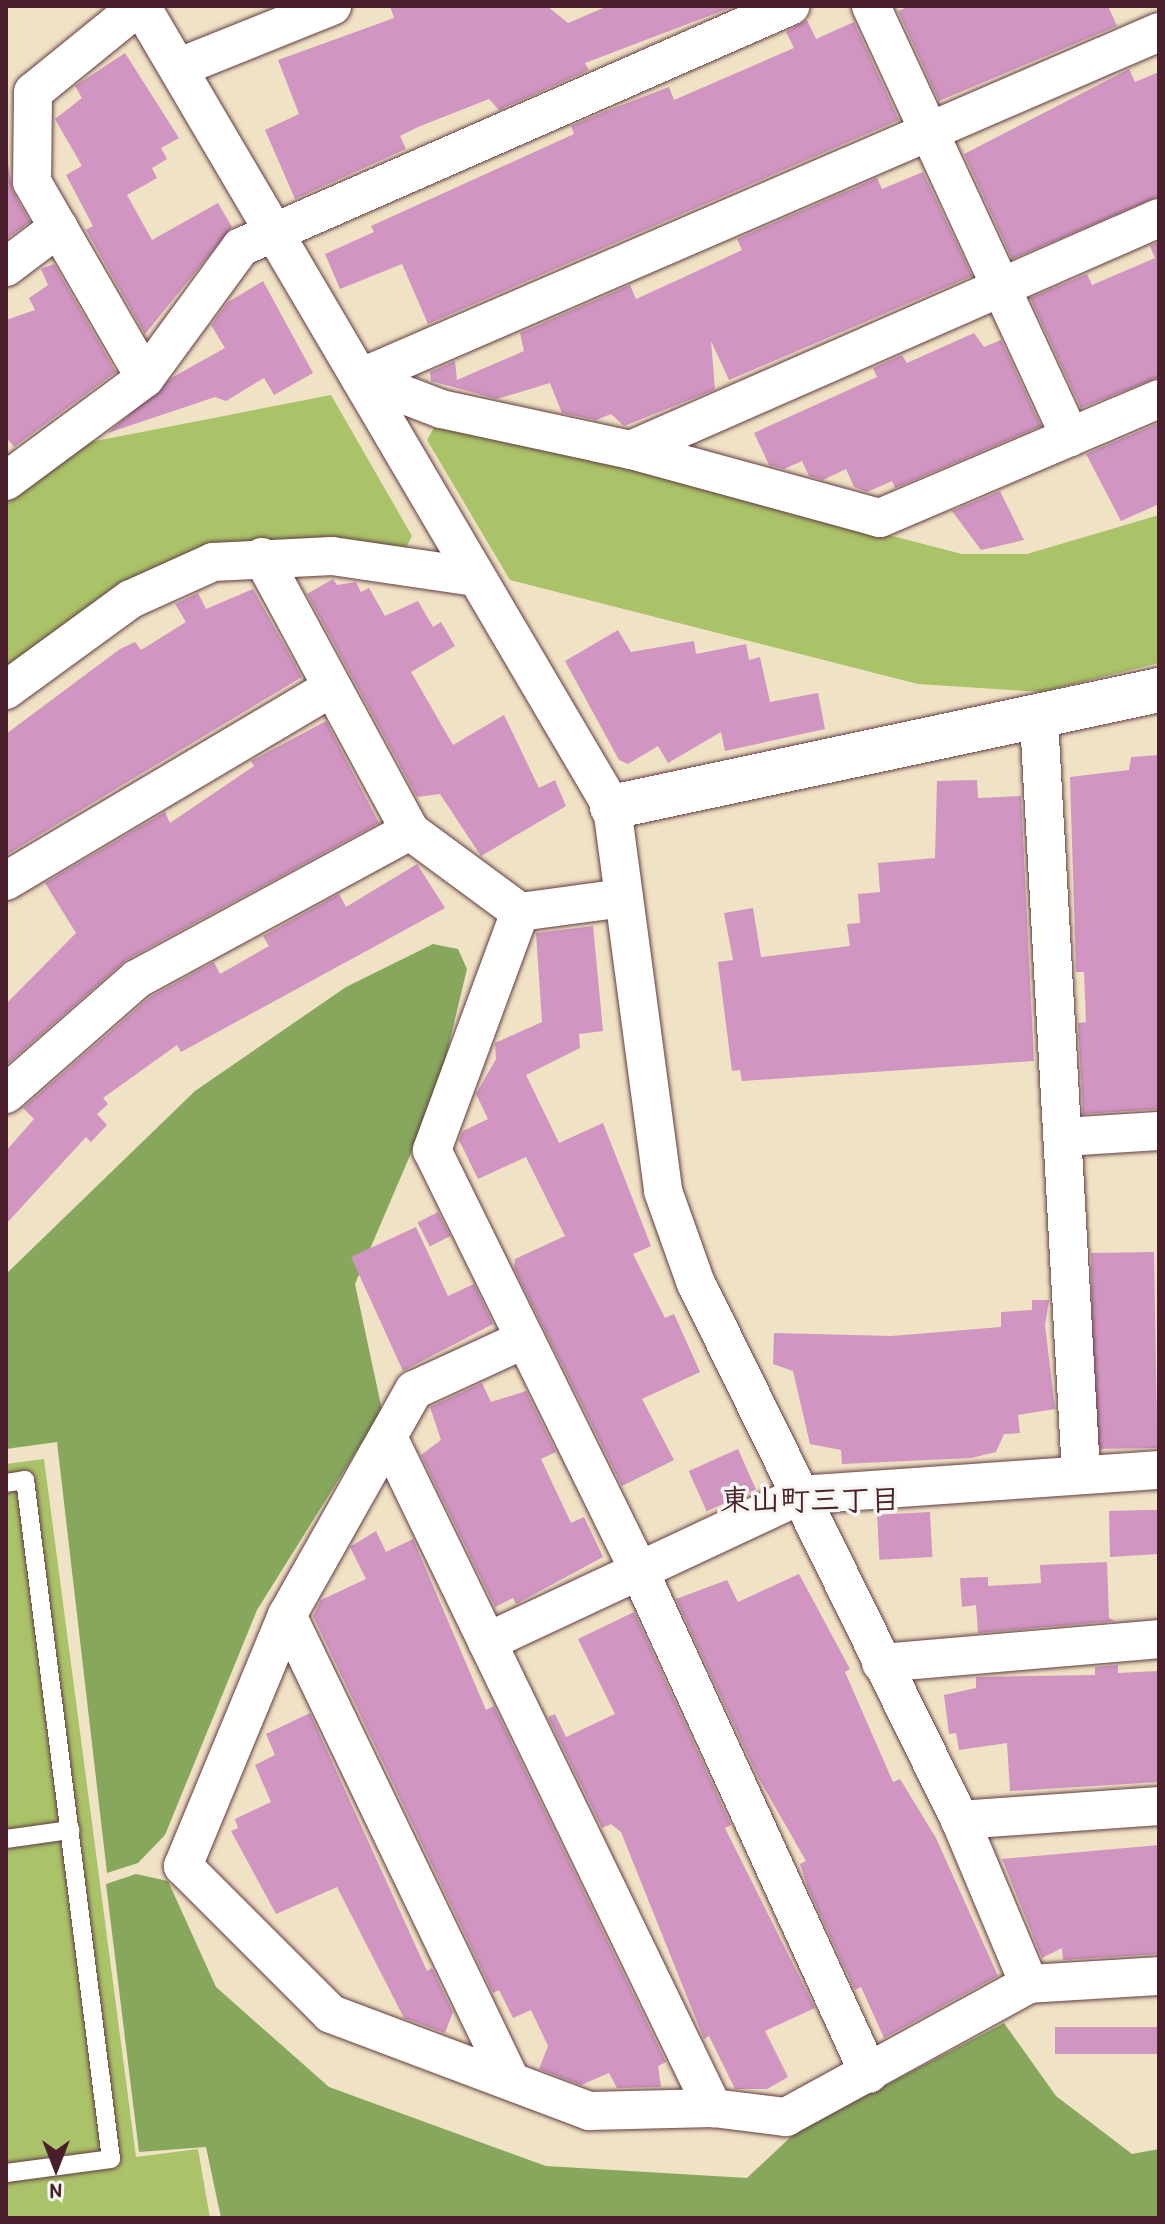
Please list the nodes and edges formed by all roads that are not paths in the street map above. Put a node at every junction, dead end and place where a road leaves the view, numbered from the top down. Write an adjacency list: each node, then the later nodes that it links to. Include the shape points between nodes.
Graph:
1 (140, 6): 6 (street); 9 (street, via 33,92 32,182)
2 (332, 6): 6 (street)
3 (790, 6): 10 (street)
4 (871, 6): 7 (street)
5 (1159, 32): 7 (street)
6 (180, 67): 10 (street)
7 (928, 133): 12 (street); 14 (street)
8 (1159, 218): 12 (street)
9 (59, 227): 11 (street); 13 (street)
10 (271, 232): 13 (street, via 241,247); 14 (street)
11 (6, 267)
12 (1002, 285): 16 (street); 17 (street)
13 (145, 378): 18 (street)
14 (360, 378): 17 (street, via 441,409); 20 (street)
15 (1159, 399): 16 (street)
16 (1070, 437): 17 (street, via 880,518)
17 (631, 450)
18 (6, 481)
19 (262, 557): 20 (street, via 332,556); 21 (street); 22 (street, via 213,562 131,599)
20 (476, 577): 25 (street)
21 (331, 688): 26 (street); 27 (street)
22 (6, 690)
23 (1159, 690): 24 (street)
24 (1039, 719): 25 (street); 32 (street)
25 (612, 807): 28 (street)
26 (410, 831): 29 (street); 30 (street, via 137,979)
27 (6, 881)
28 (624, 898): 29 (street); 38 (street, via 663,1191 695,1281)
29 (520, 912): 33 (street, via 432,1150)
30 (6, 1094)
31 (1159, 1131): 32 (street)
32 (1063, 1137): 36 (street)
33 (525, 1339): 34 (street, via 414,1390); 39 (street)
34 (388, 1437): 40 (street); 42 (street)
35 (1159, 1470): 36 (street)
36 (1081, 1473): 38 (street)
37 (6, 1483): 46 (lane, via 25,1480)
38 (801, 1495): 39 (street); 43 (street)
39 (638, 1568): 42 (street); 50 (street)
40 (287, 1615): 51 (street); 51 (street, via 183,1866 331,2014)
41 (1159, 1639): 43 (street)
42 (487, 1642): 52 (street)
43 (881, 1663): 45 (street)
44 (1159, 1806): 45 (street)
45 (960, 1820): 49 (street)
46 (70, 1830): 47 (lane); 53 (lane, via 111,2159)
47 (6, 1839)
48 (1159, 1976): 49 (street)
49 (1029, 1984): 50 (street)
50 (869, 2074): 52 (street, via 786,2117)
51 (508, 2075): 52 (street, via 589,2111)
52 (713, 2108)
53 (6, 2173)

